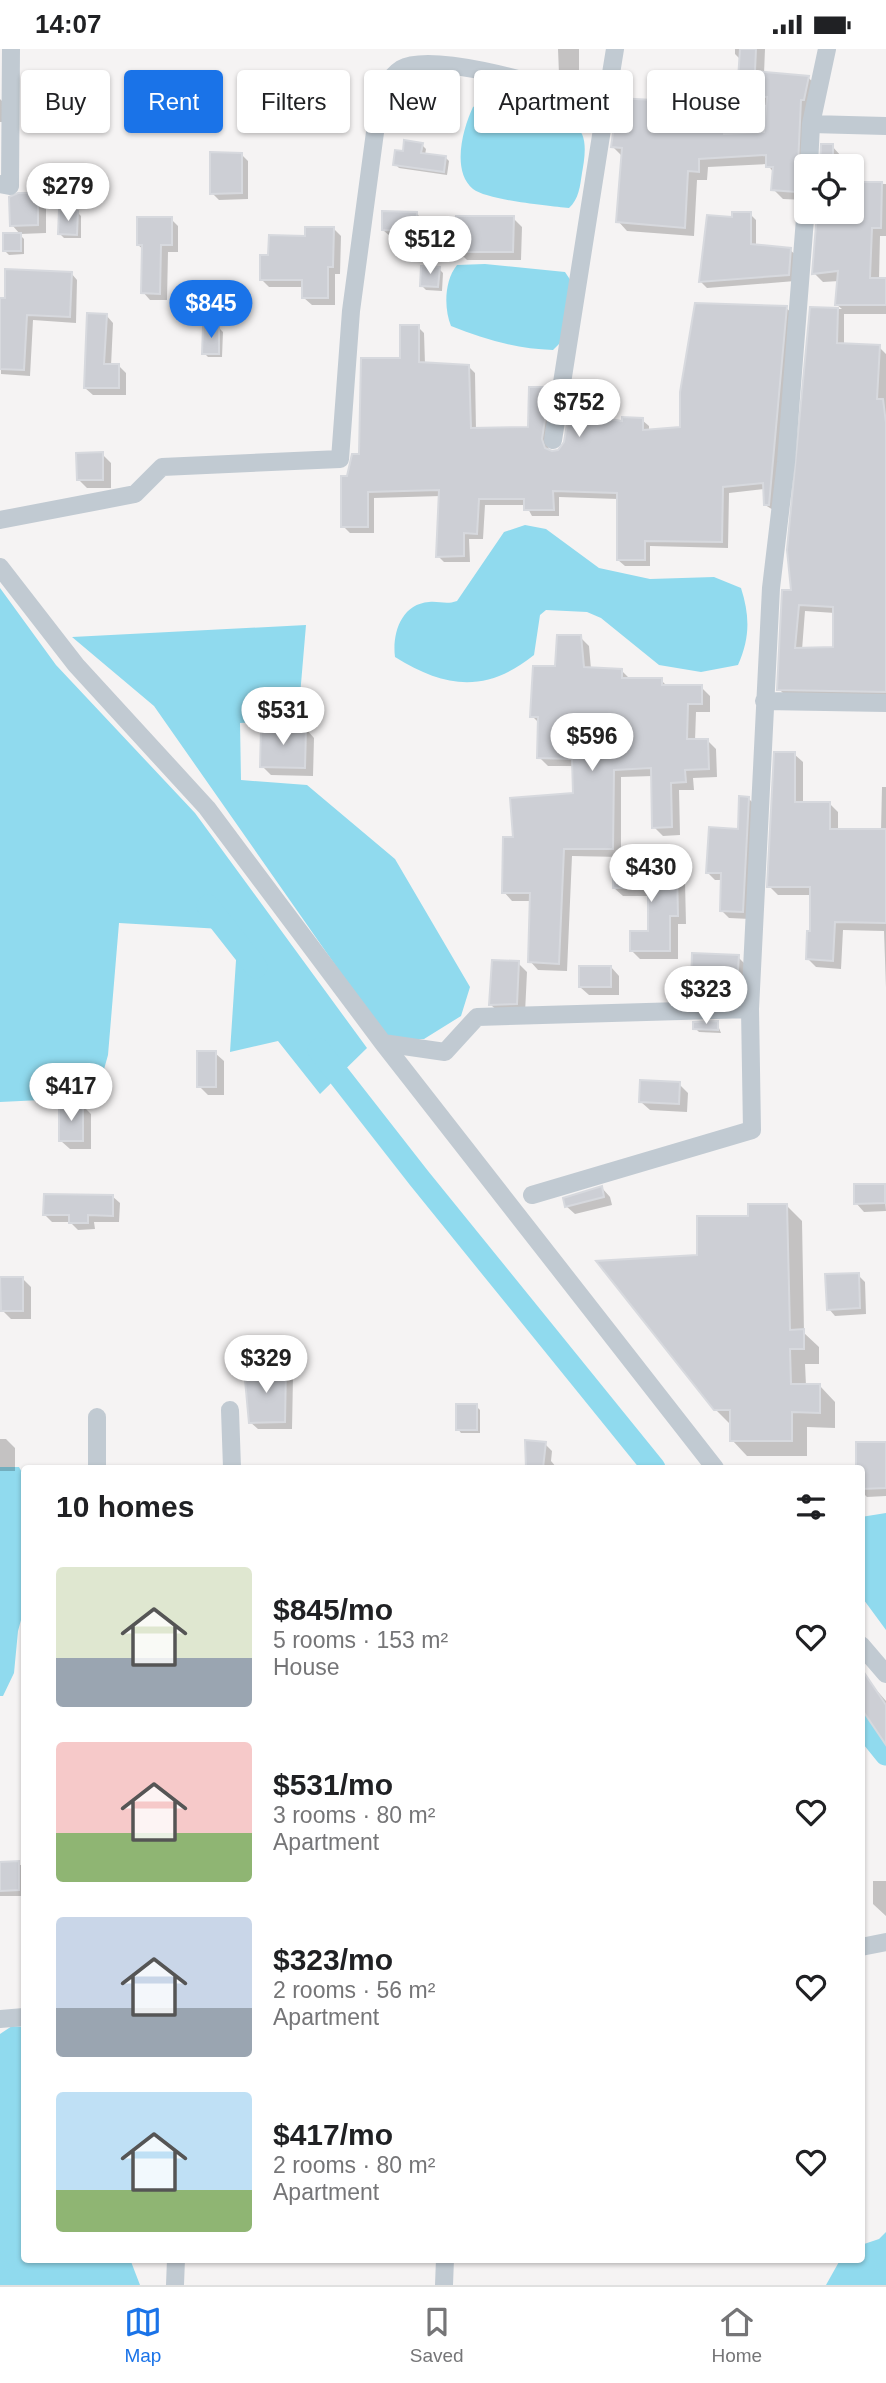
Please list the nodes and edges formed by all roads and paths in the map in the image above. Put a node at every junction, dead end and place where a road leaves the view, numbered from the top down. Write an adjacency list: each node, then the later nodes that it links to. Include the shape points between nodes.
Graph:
1 (11, 49): 10 (street, via 10,186)
2 (615, 49): 5 (street)
3 (827, 49): 6 (street)
4 (475, 70): 13 (street, via 444,63 402,68 387,83 378,110 351,311 340,459 162,467 135,494)
5 (612, 70)
6 (811, 124): 7 (street); 9 (street)
7 (886, 126)
8 (601, 133): 12 (street)
9 (810, 154)
10 (0, 184)
11 (805, 224): 15 (street)
12 (553, 440)
13 (0, 520)
14 (0, 567): 18 (street, via 76,665 207,808)
15 (764, 701): 16 (street); 17 (street)
16 (886, 703)
17 (750, 1009): 18 (street, via 477,1017 445,1052); 19 (street, via 752,1130)
18 (383, 1043): 24 (street)
19 (532, 1195)
20 (230, 1410): 23 (street)
21 (97, 1417): 22 (street)
22 (97, 1465)
23 (232, 1465)
24 (713, 1465)
25 (865, 1650): 26 (street)
26 (886, 1674)
27 (886, 1942): 28 (street)
28 (865, 1946)
29 (21, 2017): 30 (street)
30 (0, 2019)
31 (176, 2263): 33 (street)
32 (445, 2263): 34 (street)
33 (175, 2285)
34 (444, 2285)

